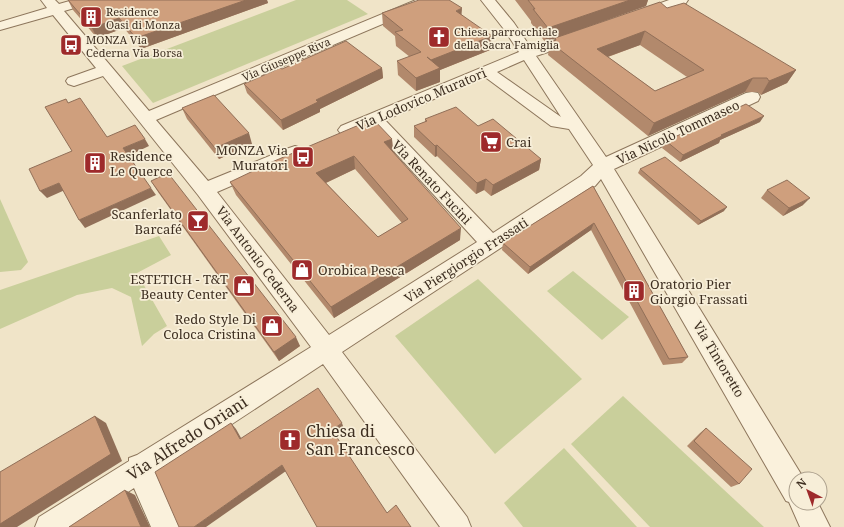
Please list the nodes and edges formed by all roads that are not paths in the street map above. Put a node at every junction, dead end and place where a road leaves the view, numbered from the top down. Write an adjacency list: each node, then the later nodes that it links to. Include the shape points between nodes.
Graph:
1 (87, 0): 6 (street)
2 (427, 0): 15 (street, Via Giuseppe Riva)
3 (476, 0): 10 (street, via 497,29)
4 (488, 0): 10 (street, via 509,26)
5 (681, 0): 7 (street)
6 (52, 5): 8 (street); 11 (street, Via Antonio Cederna)
7 (622, 22)
8 (0, 26)
9 (586, 34): 10 (street, Via Lodovico Muratori)
10 (526, 54): 12 (street, Via Lodovico Muratori); 17 (street, Via Tintoretto)
11 (106, 70): 13 (street); 15 (street, Via Antonio Cederna)
12 (486, 71): 16 (street, Via Lodovico Muratori); 17 (street, via 557,122)
13 (74, 81)
14 (752, 97): 20 (street, Via Nicolò Tommaseo)
15 (146, 118): 21 (street, Via Antonio Cederna)
16 (374, 119): 18 (street, Via Lodovico Muratori); 22 (street, Via Renato Fucini)
17 (573, 124): 20 (street, Via Tintoretto)
18 (331, 137)
19 (310, 146): 21 (street)
20 (603, 166): 22 (street, Via Piergiorgio Frassati, via 588,181); 25 (street, Via Tintoretto)
21 (205, 190): 23 (street, Via Antonio Cederna)
22 (491, 244): 23 (street, Via Piergiorgio Frassati)
23 (326, 349): 24 (street, Via Alfredo Oriani); 29 (street, Via Antonio Cederna)
24 (139, 468): 27 (street, Via Alfredo Oriani); 28 (street)
25 (788, 477)
26 (807, 511): 30 (street)
27 (49, 527)
28 (166, 527)
29 (458, 527)
30 (816, 527)

